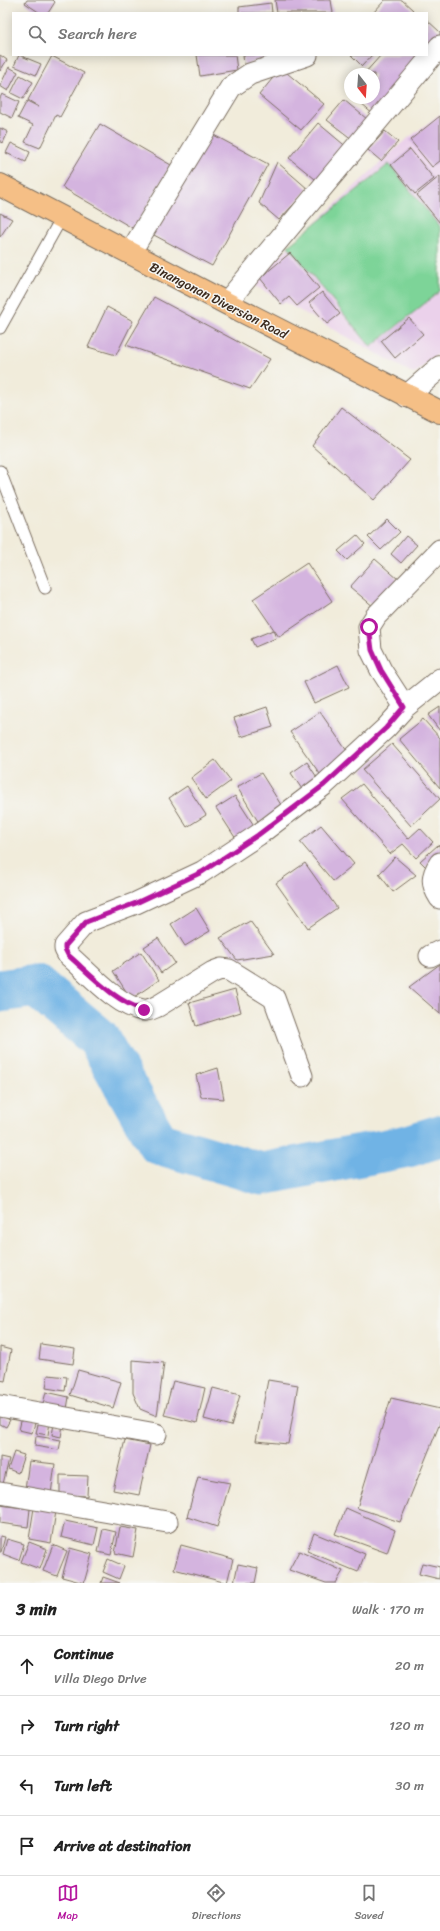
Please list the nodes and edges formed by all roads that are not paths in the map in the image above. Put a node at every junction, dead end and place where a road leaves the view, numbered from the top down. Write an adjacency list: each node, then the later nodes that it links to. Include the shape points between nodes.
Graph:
1 (440, 46): 6 (street)
2 (304, 56): 5 (street, via 250,74 231,87)
3 (0, 185): 4 (main road, Binangonan Diversion Road)
4 (62, 217): 5 (main road, Binangonan Diversion Road); 7 (lane)
5 (130, 253): 6 (main road, Binangonan Diversion Road)
6 (226, 303): 9 (main road, Binangonan Diversion Road)
7 (0, 328)
8 (440, 367): 9 (street)
9 (407, 396): 10 (main road, Binangonan Diversion Road)
10 (440, 412)
11 (0, 471): 13 (lane)
12 (440, 550): 15 (street, via 376,616 369,627 372,650)
13 (45, 588)
14 (440, 679): 15 (street)
15 (404, 707): 18 (street, via 386,728 324,785 258,835 202,872 136,903 86,922 65,946 68,955 115,997 132,1007 144,1010 151,1010 213,972 229,970 274,998)
16 (440, 863): 17 (street, via 433,873 434,889)
17 (440, 898)
18 (302, 1076)
19 (0, 1406): 20 (street)
20 (156, 1434)
21 (0, 1493): 22 (street)
22 (167, 1522)

